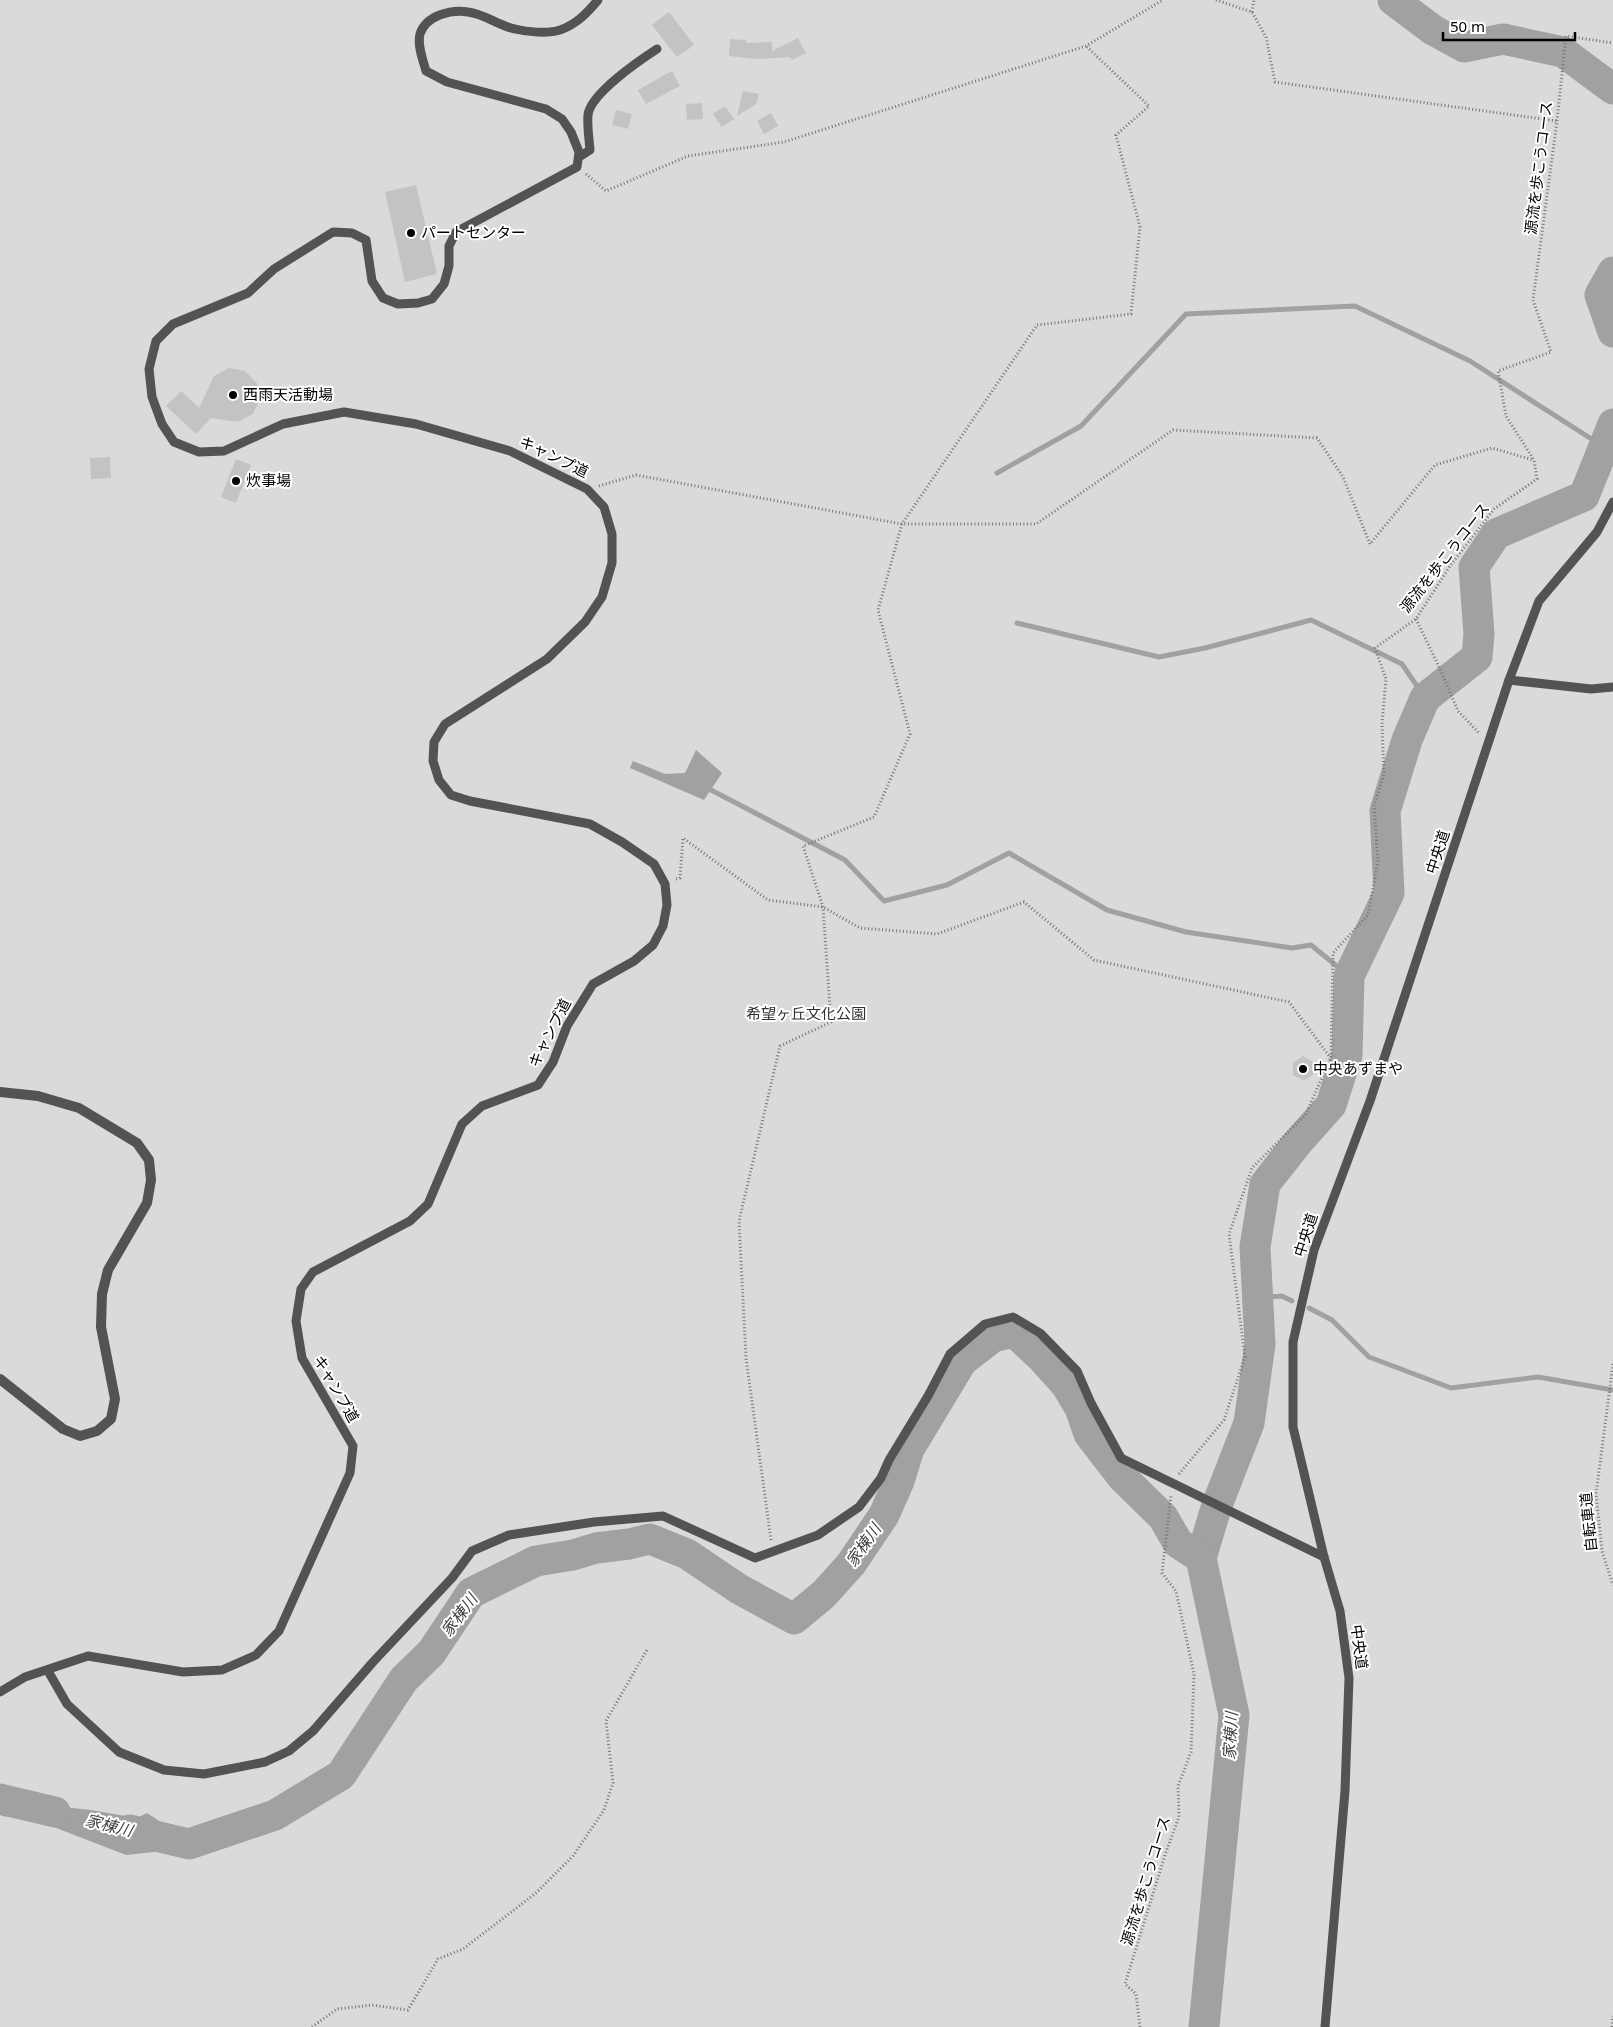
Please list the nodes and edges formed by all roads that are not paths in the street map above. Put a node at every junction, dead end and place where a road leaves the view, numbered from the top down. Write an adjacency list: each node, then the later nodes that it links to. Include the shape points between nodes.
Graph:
1 (598, 0): 3 (lane, via 582,19 559,30 513,29 469,12 449,11 430,20 420,33 426,71 448,82 546,110 562,119 579,152)
2 (657, 49): 3 (lane, via 627,68 602,92 588,113 590,150)
3 (578, 157): 10 (lane, キャンプ道, via 577,167 456,232 449,246 449,266 444,284 432,298 398,304 383,298 372,281 366,240 352,233 332,232 274,269 248,293 173,324 156,341 149,369 152,397 162,424 174,442 199,452 224,451 283,424 344,412 416,424 510,451 587,489 604,507 612,534 612,563 602,597 585,622 547,659 445,724 434,742 433,761 439,780 451,795 470,802 590,824 622,842 654,864 664,884 667,905 663,926 653,945 634,961 593,984 566,1026 554,1062 538,1085 482,1106 462,1124 428,1204 410,1221 313,1272 301,1289 296,1320 302,1358 353,1446 350,1473 279,1632 256,1655 222,1670 183,1672 88,1656)
4 (1613, 502): 5 (lane, 中央道, via 1597,532 1539,601)
5 (1509, 680): 6 (lane, via 1591,689); 9 (lane, 中央道, via 1370,1102 1314,1250 1293,1342 1293,1427)
6 (1613, 687)
7 (0, 1092): 8 (street, via 38,1096 79,1108 137,1143 149,1160 151,1180 147,1203 108,1270 102,1294 101,1327 115,1399 111,1419 97,1431 80,1436 63,1429)
8 (0, 1380)
9 (1324, 1557): 10 (lane, via 1121,1458 1076,1371 1040,1333 1013,1317 985,1324 950,1354 881,1478 859,1507 818,1535 755,1558 663,1516 509,1535 472,1551 452,1578 313,1731 289,1751 265,1762 204,1774 164,1770 119,1752 67,1704); 12 (lane, 中央道, via 1340,1611 1349,1678 1345,1791)
10 (48, 1671): 11 (lane, キャンプ道, via 25,1677)
11 (0, 1692)
12 (1326, 2027)

